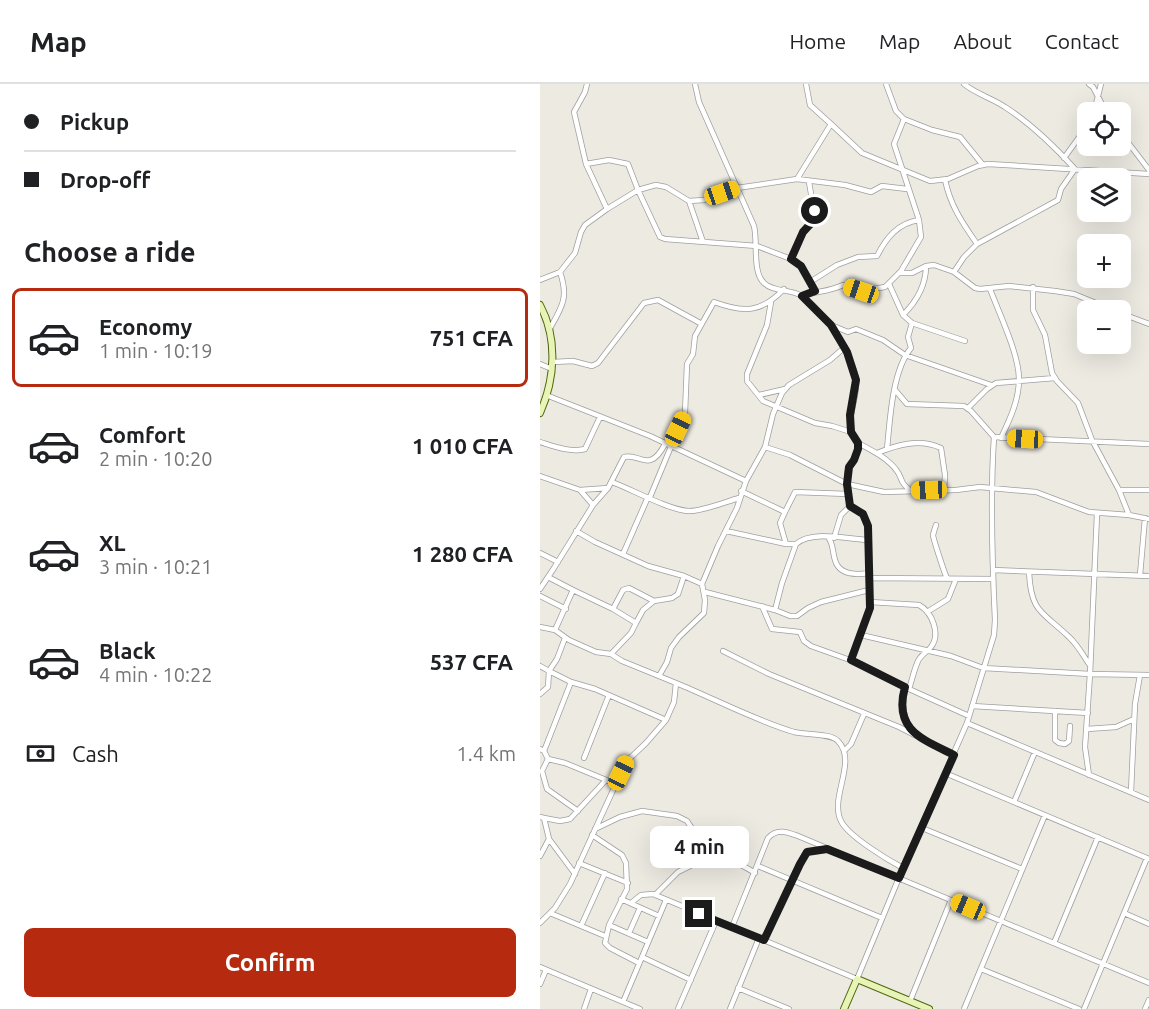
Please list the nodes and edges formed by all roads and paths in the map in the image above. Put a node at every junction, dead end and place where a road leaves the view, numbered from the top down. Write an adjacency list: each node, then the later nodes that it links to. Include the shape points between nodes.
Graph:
1 (587, 84): 14 (street, via 574,112)
2 (694, 84): 22 (street)
3 (806, 84): 10 (street, via 810,105)
4 (886, 84): 9 (street, via 896,111)
5 (964, 84): 13 (street, via 1004,106)
6 (1089, 84): 8 (street)
7 (1101, 84): 8 (street)
8 (1099, 100)
9 (904, 119): 15 (street, via 960,137); 17 (street, via 894,144)
10 (831, 124): 17 (street, via 862,153); 19 (street)
11 (1077, 140): 13 (street)
12 (1131, 147): 18 (street)
13 (1064, 158): 16 (street)
14 (586, 164): 24 (street, via 609,160 628,165); 26 (street)
15 (983, 165): 16 (street); 20 (street)
16 (1074, 169): 18 (street); 29 (street, via 1058,200)
17 (902, 170): 20 (street, via 930,181); 23 (street)
18 (1149, 172)
19 (797, 179): 21 (street); 22 (street)
20 (945, 180): 29 (street, via 956,213)
21 (808, 182): 23 (street, via 871,192 882,186); 31 (street, via 815,217)
22 (737, 188): 25 (street); 30 (street, via 754,226)
23 (908, 189): 27 (street)
24 (638, 190): 25 (street, via 666,187); 26 (street); 28 (street, via 660,237)
25 (689, 201): 28 (street)
26 (607, 209): 33 (street, via 585,225 575,253)
27 (919, 220): 35 (street, via 921,237); 37 (street, via 901,225 886,238 877,256 858,257 837,265)
28 (704, 242): 30 (street)
29 (978, 244): 34 (street)
30 (757, 246): 31 (street); 41 (street, via 757,267 764,284)
31 (791, 259): 37 (street, via 801,266)
32 (926, 266): 34 (street); 35 (street, via 912,273); 47 (street, via 919,296)
33 (560, 272): 36 (street); 53 (street, via 566,287 561,308)
34 (954, 272): 40 (street, via 975,288)
35 (899, 273): 38 (street)
36 (540, 280)
37 (810, 282): 42 (street)
38 (889, 285): 42 (street, via 874,290 861,291 843,285 830,291); 47 (street)
39 (1033, 287): 40 (street); 44 (street); 59 (street, via 1033,310 1045,335)
40 (990, 289): 60 (street, via 1017,363)
41 (784, 290): 43 (street); 45 (street)
42 (815, 291): 43 (street)
43 (802, 296): 52 (street)
44 (1089, 300)
45 (771, 302): 50 (street, via 735,310 714,302); 65 (street, via 767,325 747,374 747,381)
46 (540, 306): 53 (street)
47 (903, 315): 49 (street)
48 (1131, 317): 51 (street)
49 (912, 323): 54 (street); 56 (street, via 908,337 911,348)
50 (700, 324): 58 (street, via 658,300 650,301 644,303 598,363 592,366 573,361); 76 (street, via 687,364 685,413)
51 (1149, 324)
52 (831, 325): 55 (street); 56 (street, via 848,332 856,329)
53 (549, 330): 58 (street)
54 (965, 341)
55 (844, 347): 62 (street); 70 (street, via 856,380)
56 (905, 355): 61 (street); 63 (street)
57 (540, 364): 58 (street)
58 (552, 365): 64 (street)
59 (1055, 378): 60 (street); 73 (street, via 1078,403)
60 (1019, 379): 61 (street); 72 (street, via 1015,406)
61 (991, 385): 67 (street)
62 (785, 389): 65 (street); 66 (street)
63 (895, 390): 67 (street, via 908,404); 79 (street)
64 (546, 395): 68 (street); 69 (street)
65 (759, 395): 66 (street)
66 (776, 407): 70 (street); 78 (street)
67 (968, 408): 71 (street)
68 (540, 413)
69 (600, 417): 74 (street, via 585,449); 76 (street)
70 (851, 432): 75 (street)
71 (994, 437): 72 (street); 85 (street)
72 (1001, 438): 73 (street)
73 (1092, 440): 77 (street); 90 (street)
74 (540, 442)
75 (858, 443): 80 (street); 84 (street)
76 (668, 444): 82 (street); 83 (street, via 650,461 624,457); 94 (street)
77 (1149, 444)
78 (765, 447): 82 (street); 84 (street)
79 (887, 449): 80 (street); 89 (street, via 915,443 940,448)
80 (877, 453): 88 (street)
81 (540, 476): 87 (street)
82 (746, 481): 92 (street)
83 (612, 482): 86 (street); 94 (street)
84 (847, 484): 88 (street, via 884,492); 93 (street)
85 (991, 487): 89 (street); 99 (street, via 1042,493); 112 (street)
86 (608, 488): 87 (street); 96 (street)
87 (580, 490): 96 (street)
88 (910, 490): 89 (street)
89 (944, 490)
90 (1119, 490): 91 (street); 100 (street)
91 (1149, 490)
92 (741, 491): 95 (street); 98 (street)
93 (848, 494): 97 (street); 98 (street, via 795,492)
94 (649, 497): 95 (street, via 688,511); 110 (street)
95 (739, 498): 104 (street)
96 (592, 505): 103 (street)
97 (850, 506): 105 (street); 106 (street, via 863,514)
98 (785, 512): 107 (street, via 780,523)
99 (1097, 514): 100 (street); 114 (street)
100 (1129, 515): 101 (street)
101 (1147, 519): 115 (street)
102 (936, 525): 120 (street, via 933,535)
103 (576, 531): 110 (street); 111 (street)
104 (726, 531): 107 (street); 123 (street)
105 (831, 537): 106 (street); 108 (street, via 814,536); 117 (street, via 835,562 840,568)
106 (868, 540): 117 (street)
107 (786, 544): 108 (street)
108 (796, 544): 134 (street)
109 (540, 553): 111 (street)
110 (623, 554): 116 (street, via 655,569)
111 (558, 562): 119 (street)
112 (993, 570): 113 (street); 122 (street)
113 (1029, 572): 114 (street); 145 (street, via 1033,600 1070,637)
114 (1094, 575): 115 (street); 145 (street)
115 (1140, 575): 118 (street)
116 (684, 576): 123 (street); 129 (street, via 678,594)
117 (869, 576): 120 (street); 126 (street)
118 (1149, 576)
119 (549, 578): 124 (street); 125 (street)
120 (947, 578): 121 (street)
121 (956, 579): 122 (street); 135 (street, via 948,599)
122 (993, 579): 147 (street, via 995,626)
123 (702, 584): 127 (street)
124 (540, 589)
125 (573, 590): 132 (street); 133 (street)
126 (869, 590): 130 (street); 134 (street, via 820,602 797,616)
127 (705, 592): 131 (street); 152 (street, via 704,613 675,642)
128 (540, 596): 132 (street)
129 (654, 601): 133 (street, via 629,588 623,590); 136 (street)
130 (870, 602): 135 (street, via 919,604); 139 (street)
131 (762, 606): 134 (street); 144 (street, via 772,629 800,632 811,646)
132 (566, 609): 138 (street)
133 (614, 609): 136 (street)
134 (775, 610)
135 (927, 612): 141 (street, via 935,633)
136 (636, 622): 143 (street)
137 (540, 627): 138 (street)
138 (555, 630): 140 (street)
139 (861, 635): 141 (street); 144 (street)
140 (565, 638): 143 (street); 148 (street)
141 (928, 650): 147 (street); 155 (street, via 919,660)
142 (723, 651): 161 (street)
143 (611, 654): 152 (street)
144 (851, 660): 155 (street)
145 (1090, 665): 149 (street)
146 (540, 666): 148 (street)
147 (983, 668): 149 (street); 158 (street)
148 (549, 671): 153 (street); 156 (street, via 548,687)
149 (1090, 674): 150 (street); 160 (street)
150 (1140, 675): 151 (street); 163 (street)
151 (1149, 675)
152 (659, 676): 154 (street)
153 (571, 681): 157 (street); 169 (street)
154 (676, 683): 164 (street, via 674,702); 170 (street, via 786,729 834,737)
155 (907, 688): 162 (street); 168 (street, via 901,705)
156 (540, 694)
157 (609, 695): 164 (street); 173 (street)
158 (972, 706): 159 (street); 162 (street)
159 (1055, 711): 160 (street); 166 (street, via 1055,740 1065,744 1069,741)
160 (1088, 713): 167 (street)
161 (864, 714): 168 (street); 170 (street)
162 (969, 716): 165 (street)
163 (1134, 719): 167 (street, via 1116,727); 179 (street)
164 (666, 720): 178 (street, via 626,762)
165 (967, 723): 171 (street); 172 (street)
166 (1070, 726)
167 (1087, 729): 176 (street)
168 (913, 734): 172 (street)
169 (542, 750): 174 (street)
170 (844, 751): 195 (street, via 838,810 841,822 881,856)
171 (1035, 752): 176 (street); 181 (street)
172 (954, 755): 175 (street)
173 (584, 758)
174 (548, 759): 177 (street); 182 (street, via 542,771 547,789)
175 (945, 773): 181 (street); 185 (street)
176 (1089, 775): 179 (street)
177 (606, 780): 178 (street); 182 (street)
178 (616, 784): 186 (street)
179 (1131, 792): 180 (street)
180 (1149, 800)
181 (1014, 802): 183 (street)
182 (578, 812): 184 (street, via 565,820)
183 (1045, 815): 187 (street); 196 (street)
184 (542, 817): 188 (street)
185 (922, 828): 195 (street); 196 (street)
186 (593, 832): 192 (street, via 620,817 642,811 677,816 691,825); 193 (street); 202 (street, via 623,857)
187 (1098, 837): 191 (street); 224 (street)
188 (549, 838): 190 (street); 199 (street)
189 (827, 849): 194 (street, via 780,831 768,838); 200 (street); 201 (street, via 807,852)
190 (540, 856)
191 (1148, 858): 210 (street)
192 (695, 859): 198 (street, via 722,859 742,864); 203 (street, via 691,868 678,872)
193 (579, 863): 197 (street); 199 (street)
194 (758, 866): 198 (street); 201 (street)
195 (903, 868): 200 (street)
196 (1022, 869): 213 (street)
197 (605, 873): 202 (street); 218 (street)
198 (755, 873): 219 (street)
199 (575, 874): 209 (street)
200 (899, 878): 206 (street); 212 (street)
201 (792, 881): 212 (street); 222 (street)
202 (628, 883): 204 (street)
203 (655, 895): 205 (street); 207 (street, via 644,894)
204 (621, 899): 207 (street); 217 (street)
205 (666, 900): 211 (street); 214 (street)
206 (951, 900): 213 (street); 238 (street)
207 (631, 903): 208 (street)
208 (640, 908): 211 (street); 220 (street)
209 (550, 913): 215 (street); 218 (street)
210 (1124, 914): 216 (street); 227 (street)
211 (659, 916): 223 (street)
212 (882, 918): 231 (street)
213 (1001, 920): 224 (street); 229 (street)
214 (716, 921): 219 (street); 232 (street)
215 (540, 923)
216 (1149, 924)
217 (609, 925): 220 (street); 221 (street)
218 (581, 926): 221 (street)
219 (732, 927): 222 (street)
220 (629, 933): 223 (street)
221 (605, 936): 226 (street, via 610,948)
222 (762, 939): 231 (street); 235 (street)
223 (648, 942): 225 (street)
224 (1054, 943): 227 (street)
225 (642, 957): 226 (street); 232 (street)
226 (639, 963): 239 (street)
227 (1103, 963): 233 (street); 249 (street)
228 (540, 967): 230 (street)
229 (981, 969): 247 (street); 248 (street)
230 (546, 970): 234 (street); 236 (street)
231 (857, 979): 238 (street); 245 (street)
232 (691, 980): 242 (street)
233 (1149, 983)
234 (540, 984)
235 (738, 988): 243 (street); 244 (street)
236 (591, 989): 239 (street); 240 (street)
237 (1149, 1000): 250 (street)
238 (910, 1001): 246 (street)
239 (623, 1002): 241 (street)
240 (584, 1009)
241 (640, 1009)
242 (678, 1009)
243 (730, 1009)
244 (789, 1009)
245 (844, 1009)
246 (929, 1009)
247 (964, 1009)
248 (1079, 1009)
249 (1084, 1009)
250 (1145, 1009)

